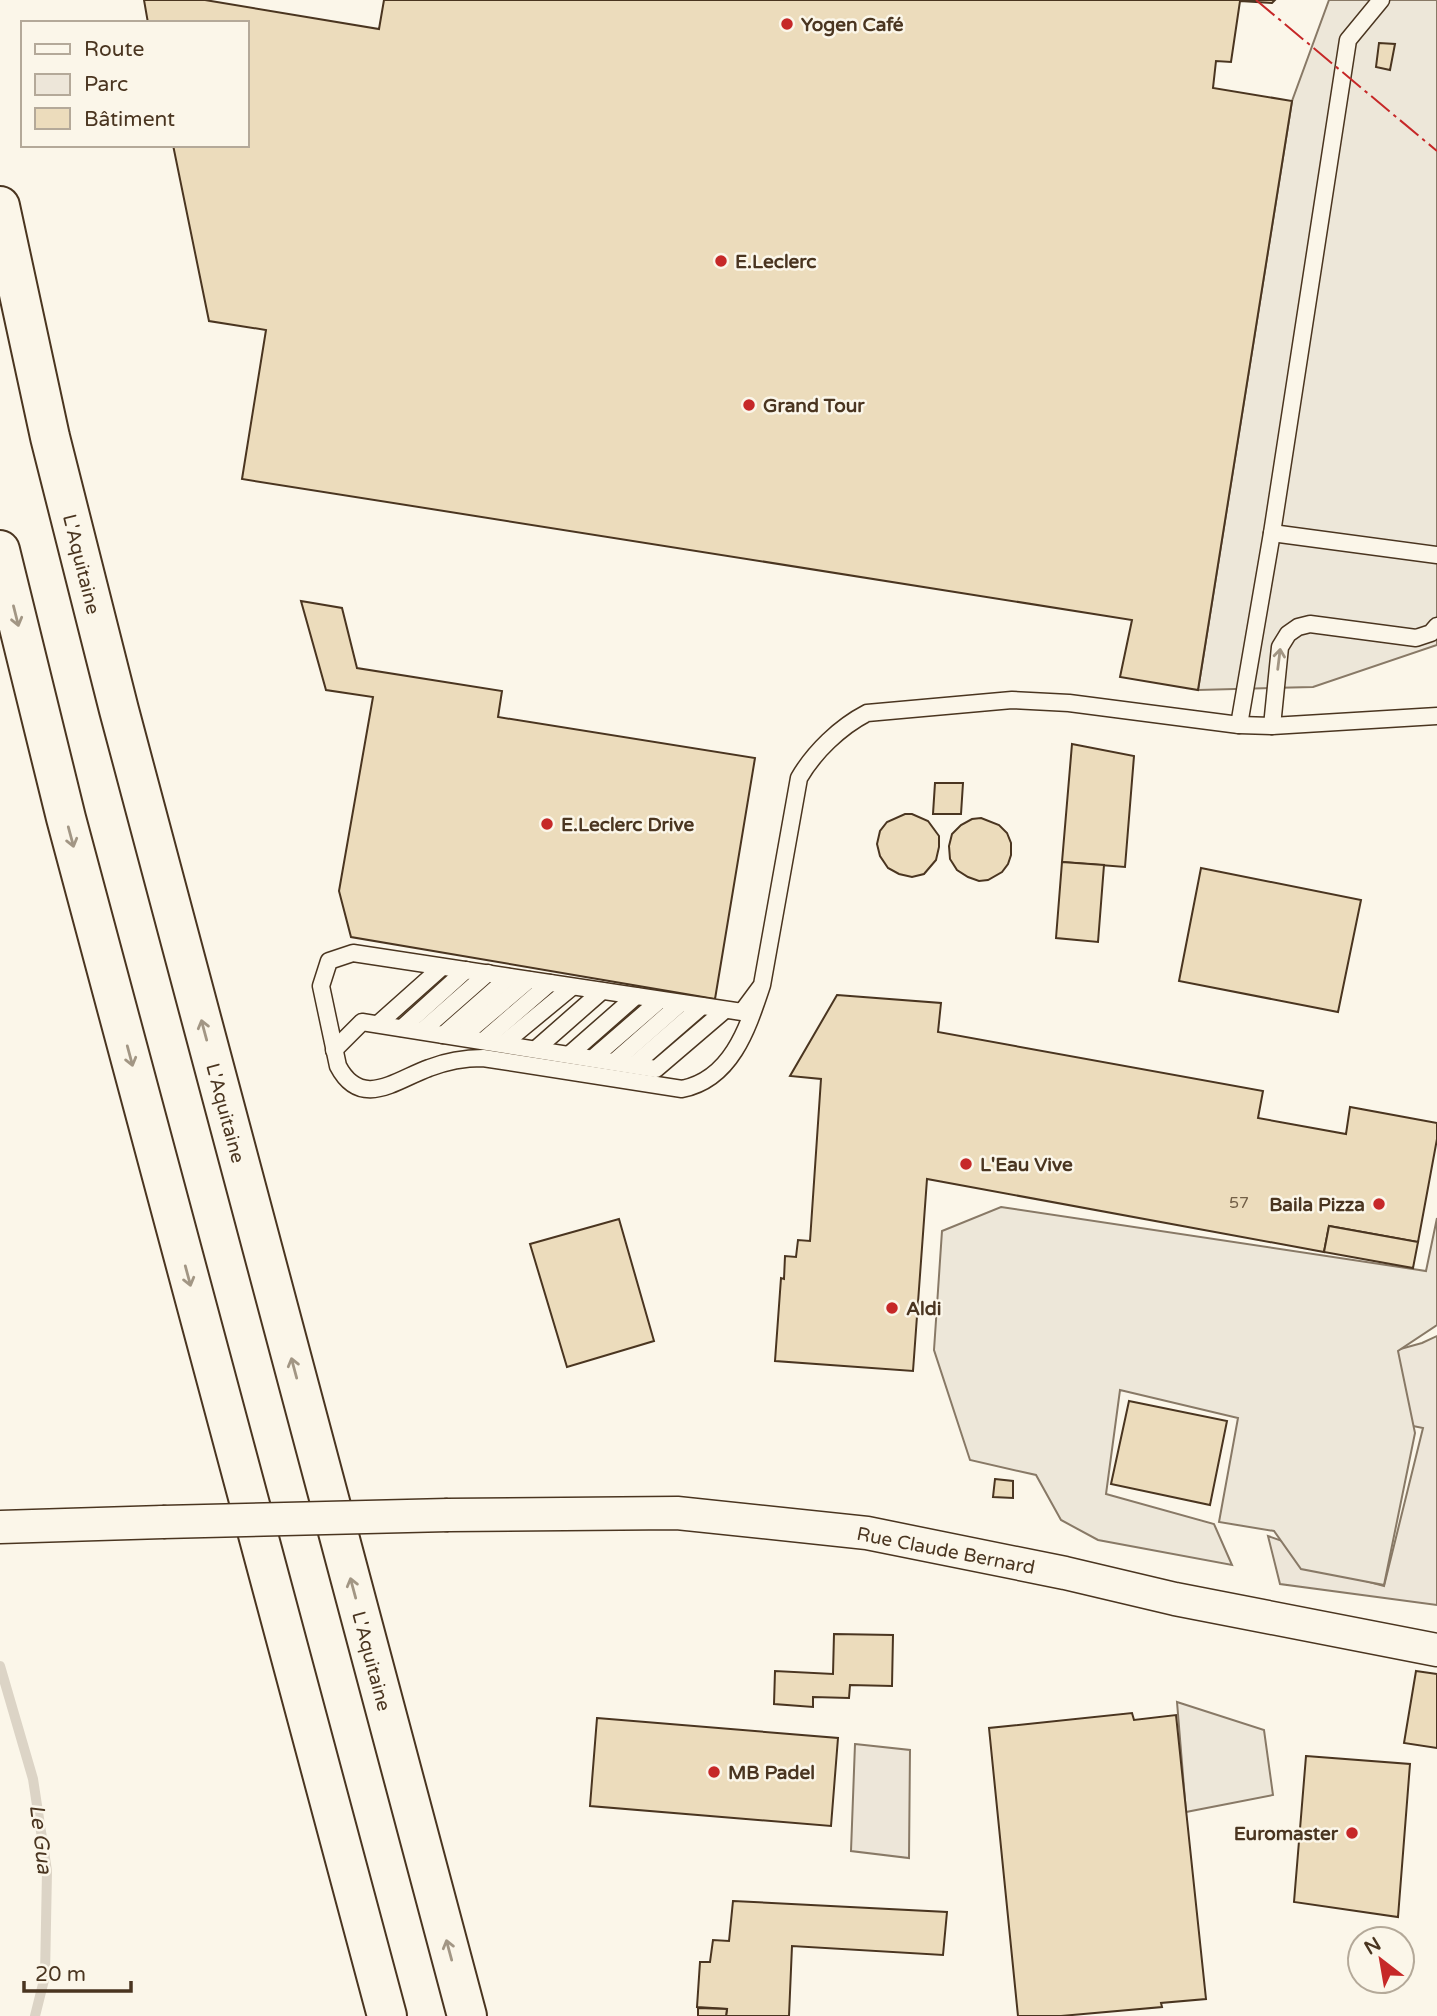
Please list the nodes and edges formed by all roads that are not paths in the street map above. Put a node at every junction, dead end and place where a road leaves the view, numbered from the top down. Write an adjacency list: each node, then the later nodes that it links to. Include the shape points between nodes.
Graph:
1 (1381, 0): 3 (lane, via 1348,40)
2 (0, 206): 40 (highway, L'Aquitaine, one-way to 2, via 119,710 50,437)
3 (1272, 533): 5 (lane); 8 (lane)
4 (0, 550): 39 (highway, one-way to 39, via 66,818)
5 (1437, 555)
6 (1437, 626): 9 (lane, one-way to 6, via 1280,647 1298,627 1310,624 1416,638)
7 (1437, 716): 9 (lane)
8 (1239, 725): 9 (lane); 16 (lane, via 1012,700 867,713 852,720 809,760 799,778)
9 (1272, 726)
10 (442, 967): 11 (lane); 24 (lane); 32 (lane, via 353,953 329,961 321,986)
11 (466, 970): 12 (lane); 25 (lane)
12 (488, 973): 13 (lane); 26 (lane)
13 (509, 977): 14 (lane); 27 (lane)
14 (529, 980): 15 (lane); 28 (lane)
15 (550, 983): 17 (lane); 29 (lane)
16 (762, 985): 23 (lane, via 742,1013); 32 (lane, via 748,1028 732,1054 717,1073 682,1089 468,1058 368,1090 344,1077)
17 (572, 987): 18 (lane); 30 (lane)
18 (603, 991): 19 (lane); 31 (lane)
19 (636, 996): 20 (lane); 33 (lane)
20 (660, 1000): 21 (lane); 34 (lane)
21 (681, 1003): 22 (lane); 35 (lane)
22 (702, 1006): 23 (lane); 36 (lane)
23 (725, 1010): 36 (lane, via 656,1069)
24 (378, 1024): 25 (lane); 32 (lane, via 362,1022)
25 (402, 1028): 26 (lane)
26 (422, 1031): 27 (lane)
27 (443, 1035): 28 (lane)
28 (462, 1037): 29 (lane)
29 (483, 1041): 30 (lane)
30 (503, 1044): 31 (lane)
31 (536, 1049): 33 (lane)
32 (334, 1050)
33 (570, 1054): 34 (lane)
34 (593, 1058): 35 (lane)
35 (614, 1062): 36 (lane)
36 (634, 1065)
37 (0, 1527): 38 (street, Rue Claude Bernard, bridge, via 677,1513 867,1533)
38 (1437, 1650)
39 (387, 2016)
40 (467, 2016)

